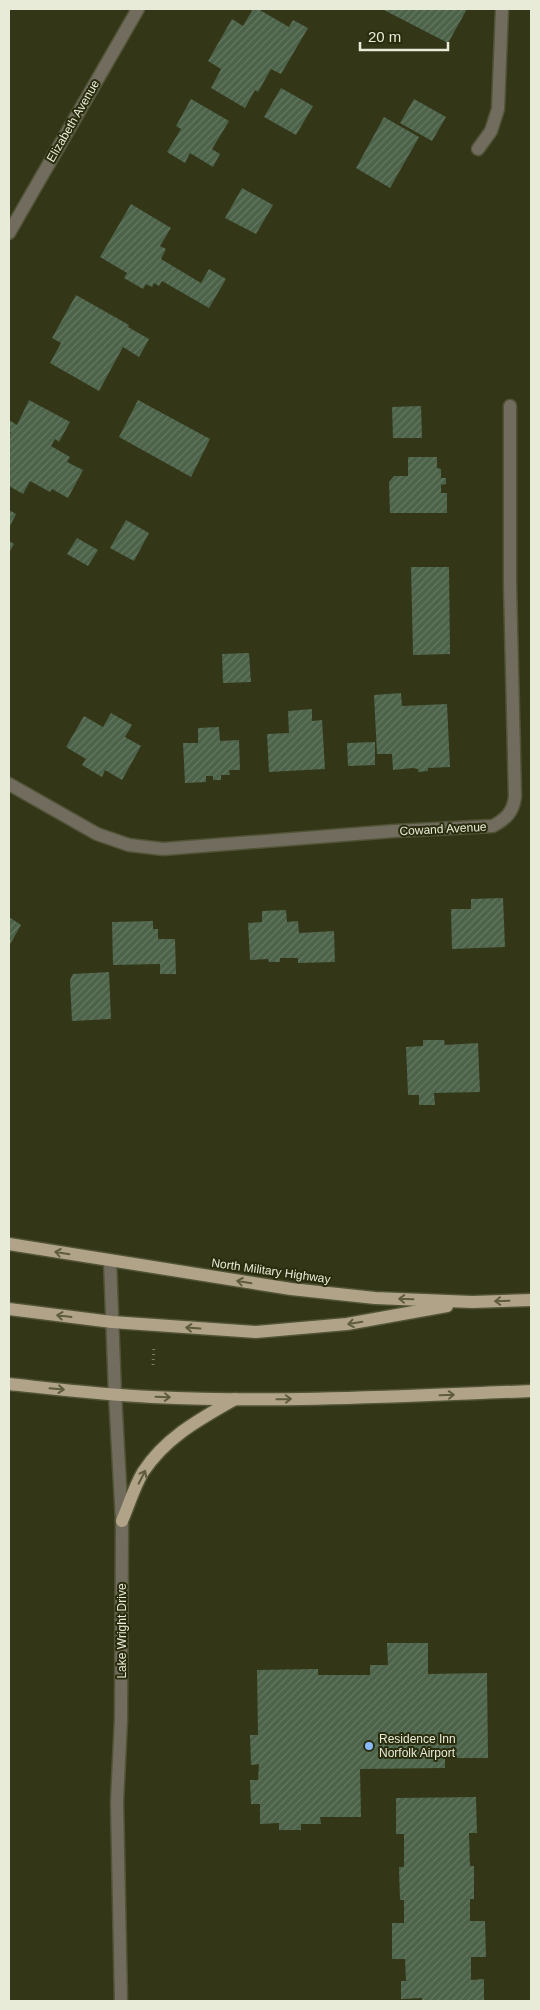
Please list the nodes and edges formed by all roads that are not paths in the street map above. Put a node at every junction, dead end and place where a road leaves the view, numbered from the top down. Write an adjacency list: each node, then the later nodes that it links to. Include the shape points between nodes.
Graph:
1 (138, 9): 4 (street, Elizabeth Avenue)
2 (502, 9): 3 (street, via 498,108 491,130)
3 (478, 149)
4 (9, 233)
5 (510, 406): 6 (street, Cowand Avenue, via 510,584 516,797 506,819 494,826 163,849 129,845 97,834)
6 (9, 784)
7 (9, 1244): 8 (main road, North Military Highway, one-way to 7)
8 (110, 1261): 10 (main road, North Military Highway, one-way to 8, via 291,1290); 12 (street, Lake Wright Drive)
9 (531, 1300): 10 (main road, North Military Highway, one-way to 10)
10 (472, 1302): 12 (main road, one-way to 12, via 348,1324 256,1332)
11 (9, 1309): 12 (main road, one-way to 11)
12 (112, 1322): 15 (street, Lake Wright Drive)
13 (9, 1384): 15 (main road, one-way to 15)
14 (531, 1391): 16 (main road, one-way to 14)
15 (115, 1394): 16 (main road, one-way to 16); 17 (street, Lake Wright Drive)
16 (235, 1399): 17 (main road, one-way to 16, via 142,1473 161,1448 192,1423)
17 (122, 1521): 18 (street, Lake Wright Drive, via 122,1719 117,1802)
18 (122, 2001)

